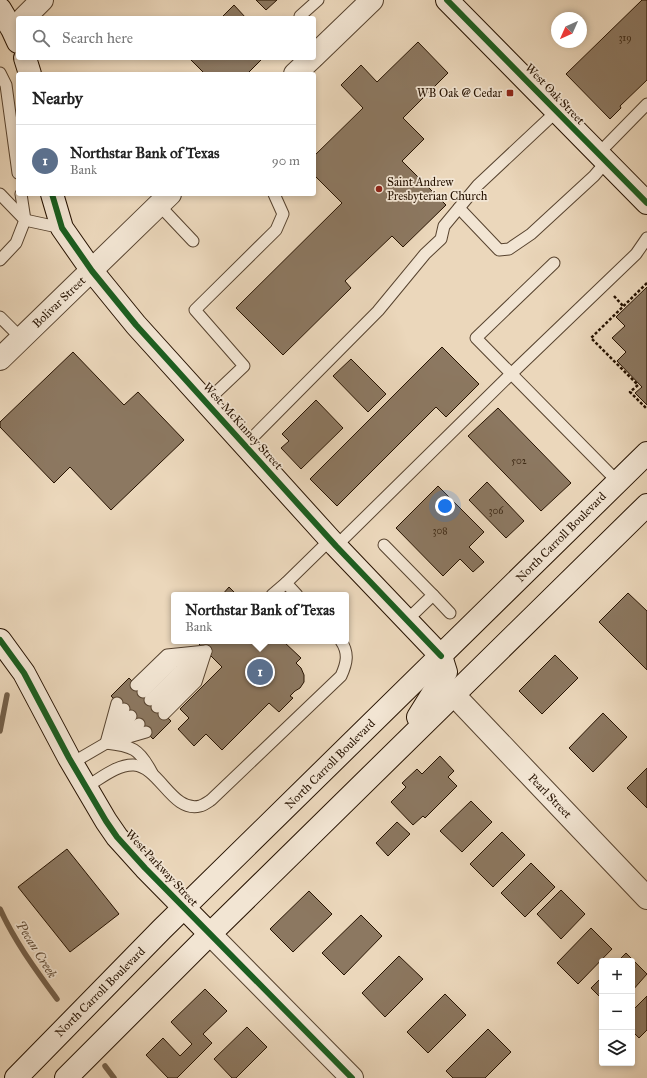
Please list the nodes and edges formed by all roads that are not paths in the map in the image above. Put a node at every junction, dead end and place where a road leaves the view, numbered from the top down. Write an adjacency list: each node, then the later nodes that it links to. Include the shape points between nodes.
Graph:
1 (42, 0): 6 (main road)
2 (318, 0): 7 (lane)
3 (447, 0): 16 (main road, West Oak Street)
4 (369, 1): 9 (main road)
5 (0, 9): 8 (main road)
6 (28, 16)
7 (300, 16)
8 (16, 26)
9 (316, 54)
10 (26, 60): 12 (main road)
11 (310, 60): 13 (main road)
12 (29, 72)
13 (297, 72)
14 (0, 73): 17 (lane, via 6,85)
15 (647, 104): 18 (lane)
16 (557, 112): 18 (main road, West Oak Street); 25 (lane, via 478,185)
17 (16, 158)
18 (602, 158): 24 (main road, West Oak Street); 25 (lane, via 594,176 531,234 509,249 499,250)
19 (0, 194): 26 (lane)
20 (21, 196): 26 (lane)
21 (53, 196): 27 (main road, West McKinney Street)
22 (275, 196): 38 (lane, via 283,214 276,230 195,310 244,366)
23 (164, 200): 29 (lane); 33 (main road, Bolivar Street)
24 (647, 203)
25 (459, 208): 39 (lane, via 444,226 441,239 425,254 378,311)
26 (25, 220): 27 (lane); 31 (lane, via 16,243)
27 (62, 228): 33 (main road, West McKinney Street)
28 (647, 238): 30 (lane)
29 (193, 241)
30 (641, 253): 37 (lane)
31 (0, 260)
32 (554, 263): 37 (lane, via 476,338)
33 (92, 271): 35 (main road, Bolivar Street); 38 (main road, West McKinney Street, via 136,325)
34 (0, 317): 35 (lane)
35 (21, 338): 36 (main road, Bolivar Street)
36 (0, 359)
37 (512, 374): 41 (lane); 43 (lane)
38 (206, 402): 39 (main road, West McKinney Street)
39 (245, 445): 43 (main road, West McKinney Street)
40 (647, 453): 41 (main road, North Carroll Boulevard)
41 (618, 482): 54 (main road, North Carroll Boulevard)
42 (647, 505): 55 (main road)
43 (333, 542): 45 (lane); 50 (main road, West McKinney Street)
44 (384, 545): 48 (lane)
45 (286, 583): 46 (lane); 47 (lane)
46 (276, 592)
47 (294, 592)
48 (433, 595): 49 (lane); 50 (lane)
49 (450, 613)
50 (407, 620): 54 (main road, West McKinney Street)
51 (0, 640): 60 (main road, West Parkway Street, via 24,673)
52 (343, 644): 61 (lane, via 347,656 341,676 211,800 200,806 189,806 178,800)
53 (206, 651): 56 (lane); 56 (lane, via 196,682); 56 (lane, via 167,654)
54 (440, 656): 59 (main road, via 446,672); 64 (main road, North Carroll Boulevard)
55 (453, 694): 59 (main road); 63 (main road, Pearl Street)
56 (150, 699)
57 (131, 717): 58 (lane); 58 (lane); 58 (lane)
58 (106, 744): 60 (lane); 61 (lane, via 132,748 140,754)
59 (400, 747): 65 (main road)
60 (72, 763): 62 (main road, West Parkway Street)
61 (153, 775): 62 (lane, via 134,765 118,768)
62 (86, 787): 64 (main road, West Parkway Street, via 117,837)
63 (647, 898)
64 (185, 908): 65 (main road, West Parkway Street); 66 (main road, North Carroll Boulevard)
65 (210, 934): 67 (main road); 68 (main road, West Parkway Street)
66 (16, 1078)
67 (66, 1078)
68 (352, 1078)

